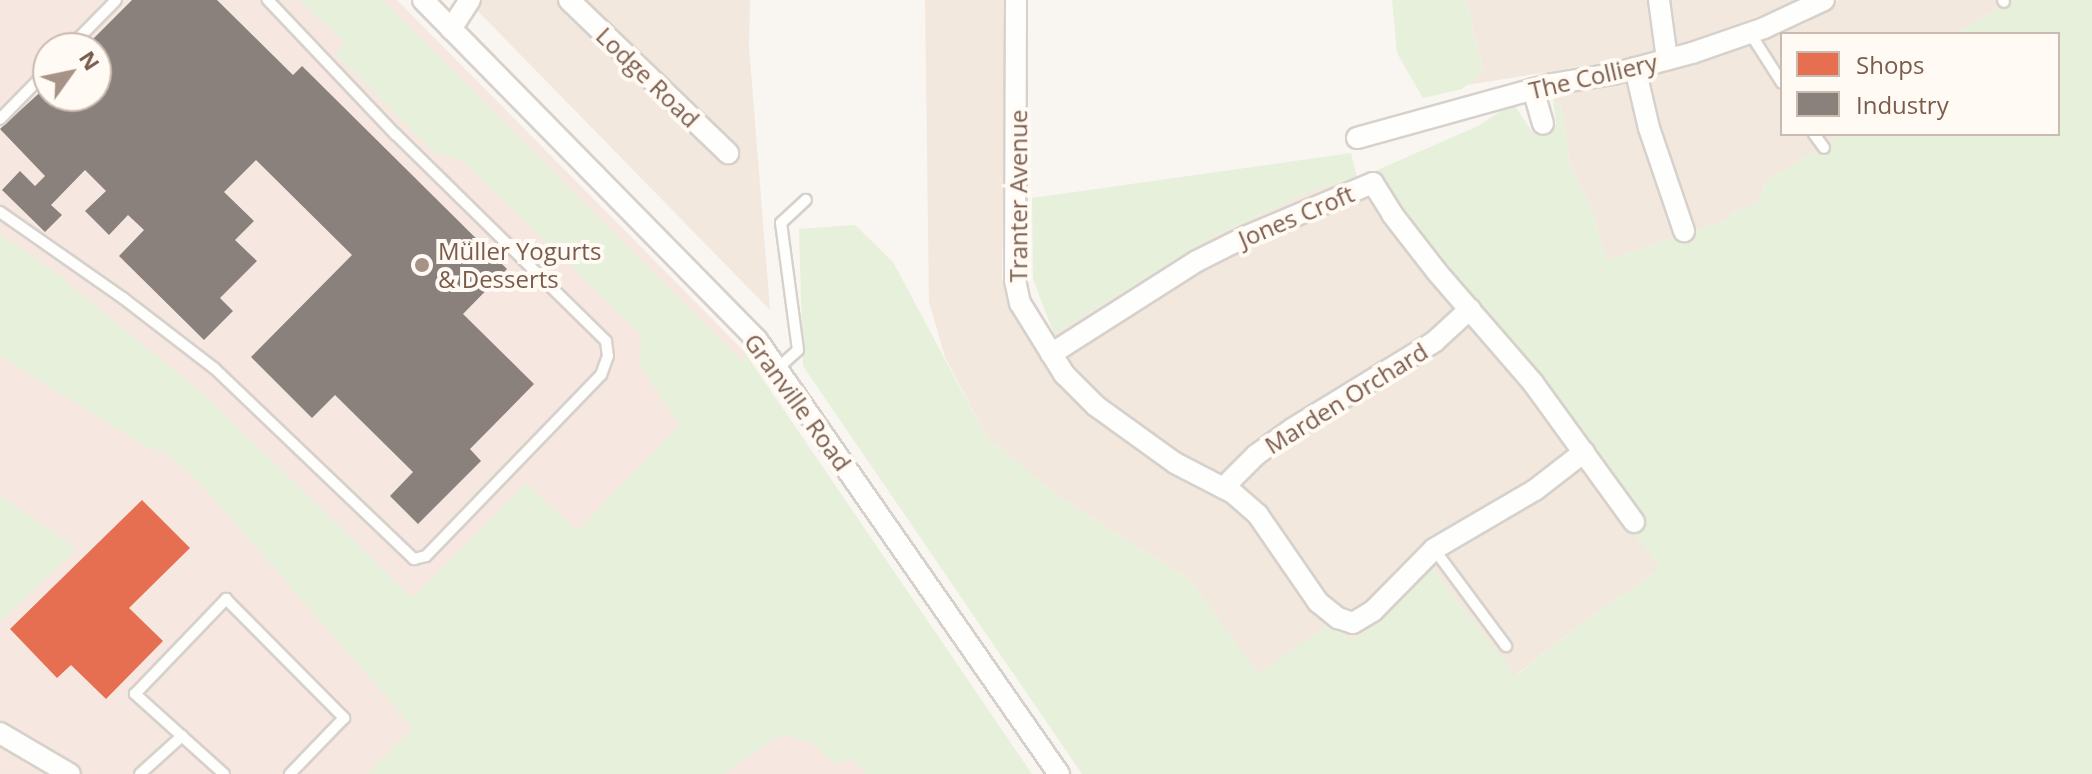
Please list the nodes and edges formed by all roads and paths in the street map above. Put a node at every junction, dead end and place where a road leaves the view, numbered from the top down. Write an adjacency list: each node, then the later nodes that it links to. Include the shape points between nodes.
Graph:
1 (116, 0): 10 (lane)
2 (268, 0): 24 (lane, via 395,134 606,341 608,356 601,375 426,556 414,559 214,368)
3 (423, 0): 9 (street, Granville Road)
4 (470, 0): 9 (street)
5 (569, 0): 22 (street, Lodge Road)
6 (1016, 0): 27 (street, Tranter Avenue, via 1015,280 1020,303)
7 (1659, 0): 12 (street)
8 (1824, 0): 11 (street, The Colliery)
9 (451, 29): 28 (street, Granville Road, via 757,340)
10 (85, 32)
11 (1750, 33): 12 (street, The Colliery); 14 (lane)
12 (1667, 59): 13 (street, The Colliery)
13 (1635, 68): 16 (street, The Colliery); 25 (street)
14 (1780, 80)
15 (32, 86): 17 (lane)
16 (1533, 89): 18 (street); 20 (street, The Colliery)
17 (0, 119)
18 (1543, 124)
19 (1815, 136): 21 (lane)
20 (1357, 138)
21 (1824, 148)
22 (728, 153)
23 (806, 200): 28 (lane, via 781,223 798,350)
24 (0, 212)
25 (1684, 231)
26 (1470, 309): 27 (street, Jones Croft, via 1373,183 1197,261); 29 (street, Jones Croft); 30 (street, Marden Orchard, via 1434,342 1256,455)
27 (1051, 354): 30 (street, Tranter Avenue, via 1096,406 1175,463)
28 (777, 369): 40 (street, Granville Road)
29 (1584, 452): 31 (street, Jones Croft); 32 (street, Tranter Avenue, via 1535,490)
30 (1223, 488): 32 (street, Tranter Avenue, via 1258,515 1318,602 1353,623 1373,611)
31 (1634, 522)
32 (1434, 549): 33 (lane)
33 (1506, 646)
34 (0, 733): 36 (street)
35 (182, 736): 37 (lane); 38 (lane); 39 (lane, via 135,694 226,599 344,718)
36 (70, 774)
37 (140, 774)
38 (224, 774)
39 (290, 774)
40 (1059, 774)

